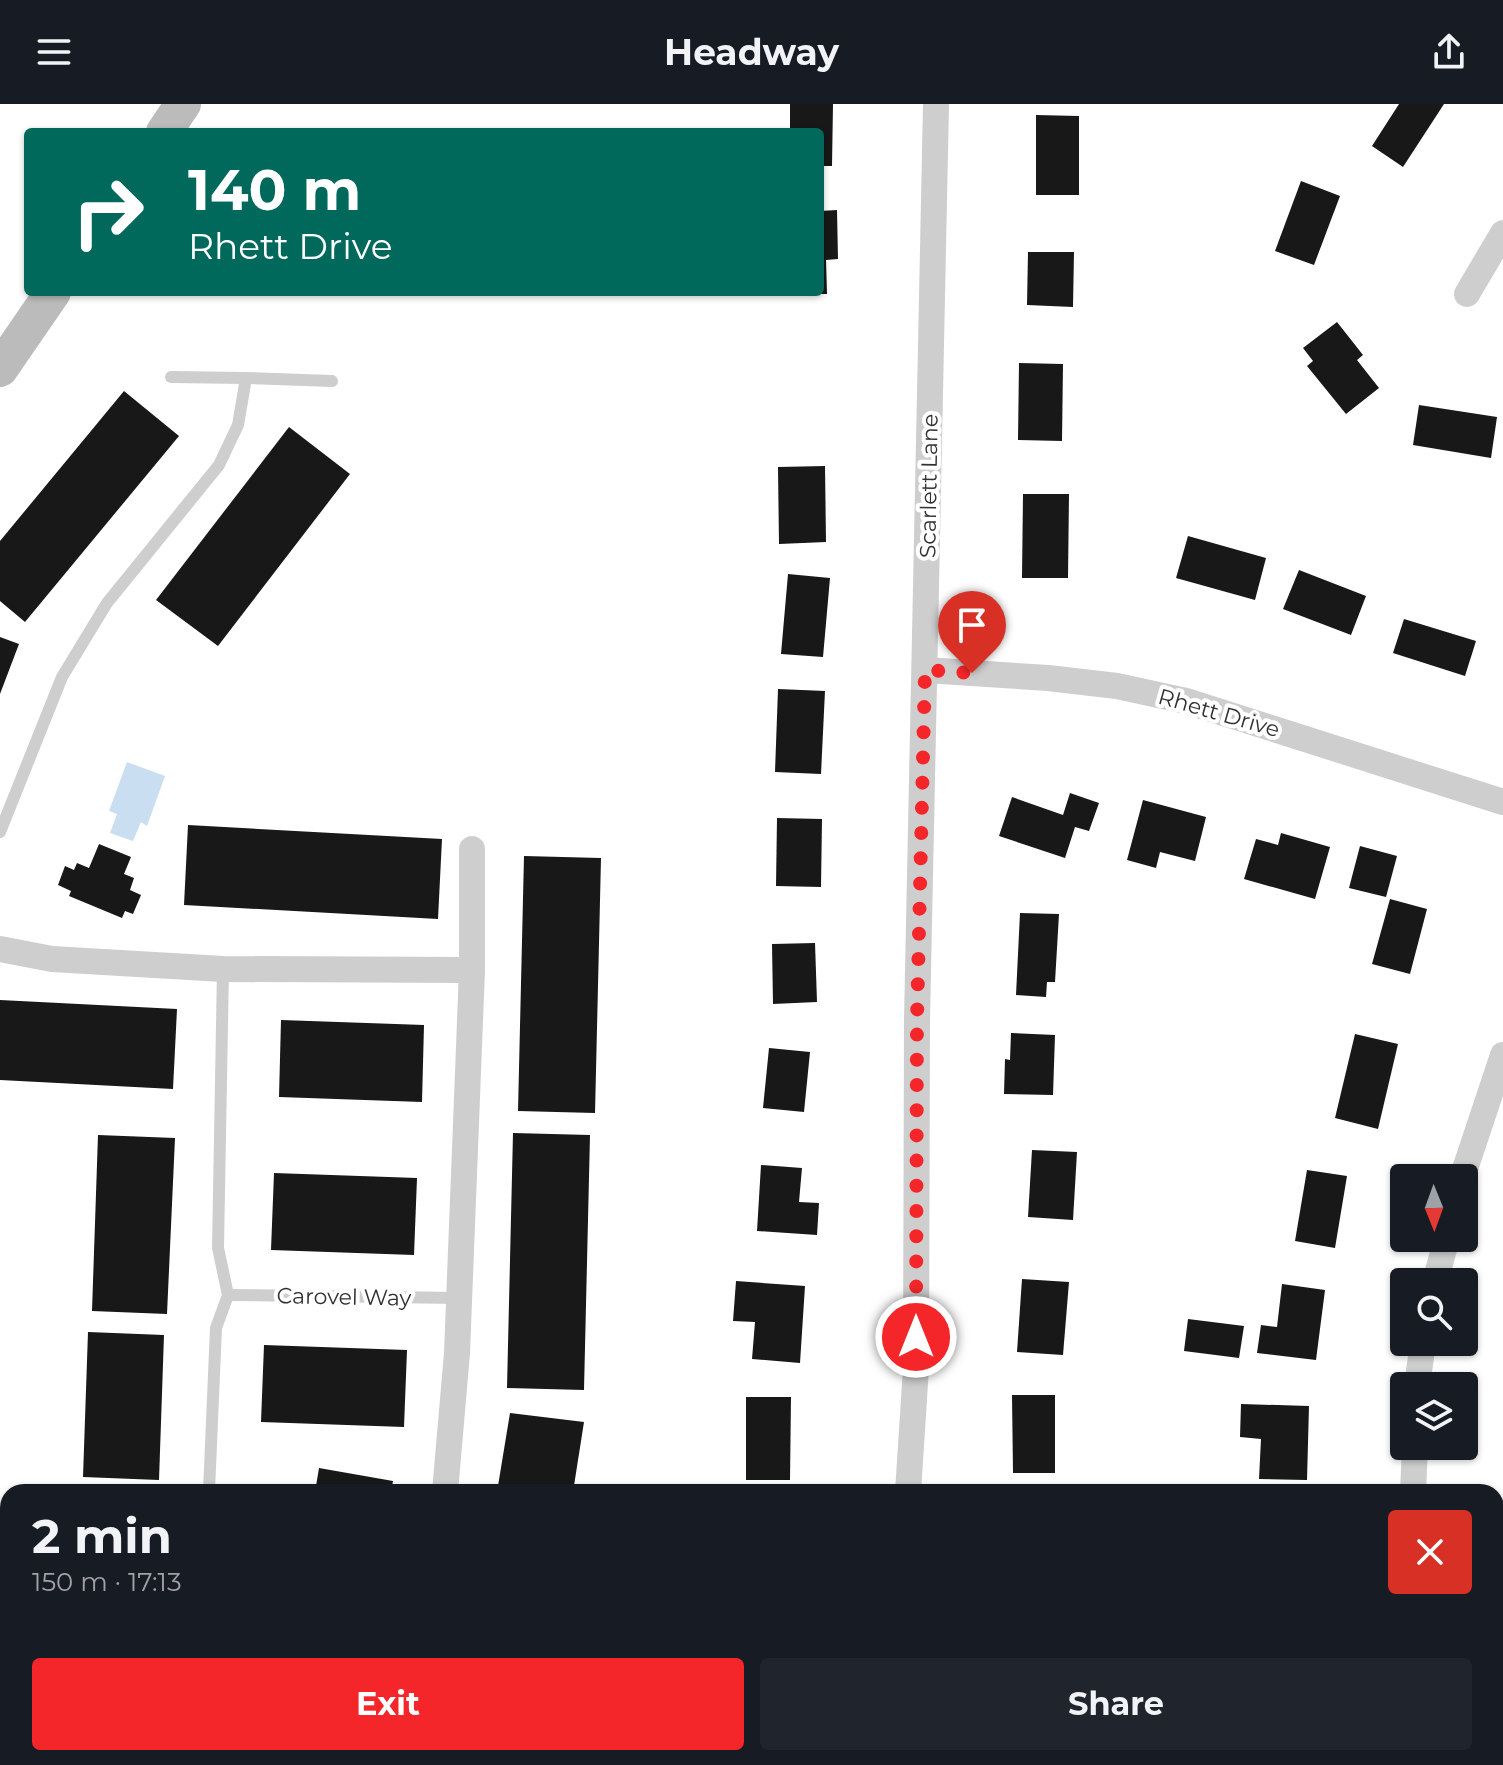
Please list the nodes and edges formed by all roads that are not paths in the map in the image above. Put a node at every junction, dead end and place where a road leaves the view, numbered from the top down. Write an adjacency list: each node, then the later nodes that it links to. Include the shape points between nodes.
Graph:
1 (183, 104): 3 (main road)
2 (936, 104): 11 (street, Scarlett Lane)
3 (167, 128)
4 (1503, 233): 5 (street)
5 (1467, 294)
6 (50, 296): 7 (main road)
7 (1, 364)
8 (171, 377): 9 (lane)
9 (246, 378): 10 (lane); 13 (lane, via 238,425 219,465 107,603 62,677)
10 (332, 381)
11 (925, 670): 12 (street, Rhett Drive, via 1075,681 1172,698); 25 (street, Scarlett Lane, via 916,1368)
12 (1503, 802)
13 (0, 832)
14 (472, 849): 17 (street)
15 (0, 949): 16 (street, via 52,959)
16 (223, 969): 17 (street); 20 (lane, via 218,1248)
17 (472, 970): 21 (street)
18 (1503, 1055): 19 (street)
19 (1467, 1164)
20 (228, 1295): 21 (lane, Carovel Way); 23 (lane, via 216,1328)
21 (460, 1298): 24 (street)
22 (1414, 1460): 26 (street)
23 (209, 1484)
24 (446, 1484)
25 (909, 1484)
26 (1413, 1484)

